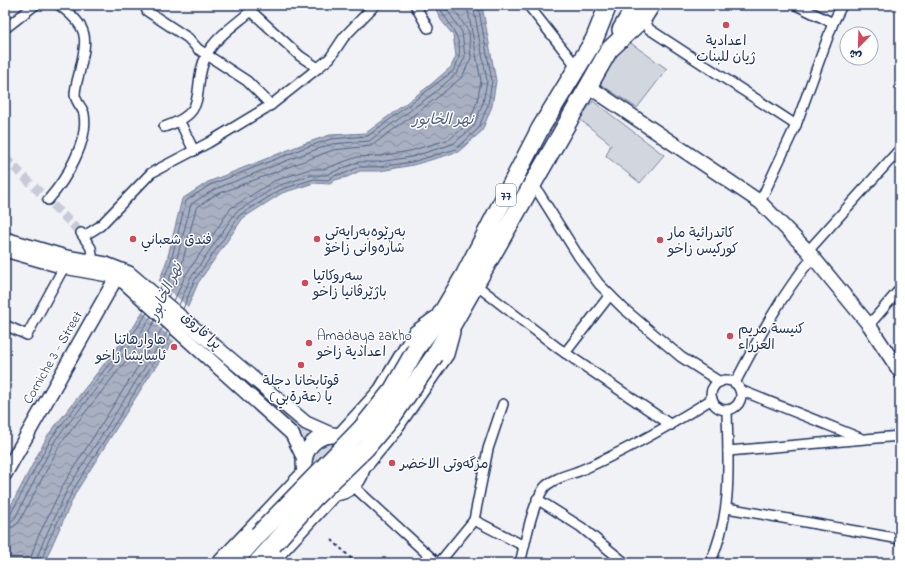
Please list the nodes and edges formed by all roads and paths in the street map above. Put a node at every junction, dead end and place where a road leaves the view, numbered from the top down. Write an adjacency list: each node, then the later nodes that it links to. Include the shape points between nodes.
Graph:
1 (35, 5): 13 (street)
2 (59, 5): 27 (street, via 74,16 83,28 84,46 75,95 84,114 84,122 69,173)
3 (145, 5): 16 (street, via 148,11)
4 (375, 5): 18 (street, via 344,38 330,58)
5 (416, 5): 14 (street)
6 (528, 5): 17 (street)
7 (608, 5): 15 (highway)
8 (616, 5): 15 (highway, 77)
9 (796, 5): 12 (street)
10 (842, 5): 12 (street)
11 (643, 9): 19 (highway, 77, via 609,50); 22 (street, via 649,29)
12 (833, 23): 22 (street)
13 (7, 27)
14 (428, 28)
15 (594, 40): 17 (highway, 77)
16 (207, 54): 18 (street, via 251,11 300,56); 20 (street, via 247,82); 21 (street, via 194,109)
17 (577, 67): 39 (highway, 77, via 540,129 468,268)
18 (318, 68): 20 (street)
19 (588, 86): 26 (highway, 77); 28 (main road)
20 (271, 105): 25 (street)
21 (180, 122): 23 (street); 25 (street)
22 (796, 124): 28 (street)
23 (164, 127)
24 (900, 148): 31 (street)
25 (194, 151): 32 (street, via 151,173 100,226 82,234 91,248)
26 (532, 182): 36 (highway, 77); 38 (street, via 579,257)
27 (48, 200)
28 (760, 202): 31 (main road)
29 (5, 239): 32 (main road)
30 (5, 250): 33 (main road)
31 (810, 254): 41 (main road); 46 (street, via 760,336)
32 (93, 262): 35 (main road, via 118,268)
33 (64, 267): 34 (main road); 40 (street, via 27,335)
34 (116, 278): 35 (main road); 59 (main road, Corniche 3 - Street)
35 (135, 284): 43 (main road, پرا فاروق)
36 (476, 285): 39 (highway, 77); 42 (street)
37 (900, 289): 41 (street)
38 (610, 295): 42 (street); 45 (street, via 681,357)
39 (447, 319): 49 (main road, via 416,333 381,391); 52 (main road, via 446,354); 71 (highway, 77, bridge, via 416,349 392,389 361,429); 72 (highway, 77, bridge, via 435,355 395,413 374,438 314,498)
40 (5, 325)
41 (869, 325): 44 (main road)
42 (565, 353): 51 (street)
43 (221, 359): 53 (main road, via 306,423); 57 (main road, via 292,434)
44 (900, 372)
45 (720, 382): 46 (street, via 730,381); 47 (street, via 713,389)
46 (738, 387): 50 (street, via 741,395 739,404); 55 (street)
47 (712, 399): 50 (street, via 718,407); 51 (street)
48 (503, 404): 65 (street, via 488,449)
49 (365, 410): 52 (main road, via 366,420 371,429 381,434); 53 (main road)
50 (727, 410): 56 (street)
51 (671, 425): 62 (street, via 601,462 555,480 545,487)
52 (392, 433): 58 (main road)
53 (337, 435): 57 (main road, via 320,438 314,442 310,446); 58 (main road, via 357,447)
54 (900, 436): 55 (street)
55 (861, 438): 56 (street)
56 (728, 452): 64 (street)
57 (304, 466): 61 (main road, via 313,486); 63 (main road)
58 (363, 467): 60 (main road)
59 (5, 474)
60 (353, 486): 61 (main road); 75 (street)
61 (333, 494): 66 (main road)
62 (537, 499): 69 (street); 77 (street, via 581,527)
63 (274, 504): 66 (main road, via 289,504 297,509 302,518); 70 (main road)
64 (727, 508): 67 (street); 78 (street, via 718,545)
65 (474, 520): 69 (street); 75 (street)
66 (302, 528): 73 (main road)
67 (900, 539)
68 (332, 540): 74 (path)
69 (524, 546): 76 (street)
70 (220, 563)
71 (232, 563)
72 (257, 563)
73 (269, 563)
74 (356, 563)
75 (438, 563)
76 (520, 563)
77 (625, 563)
78 (710, 563)

